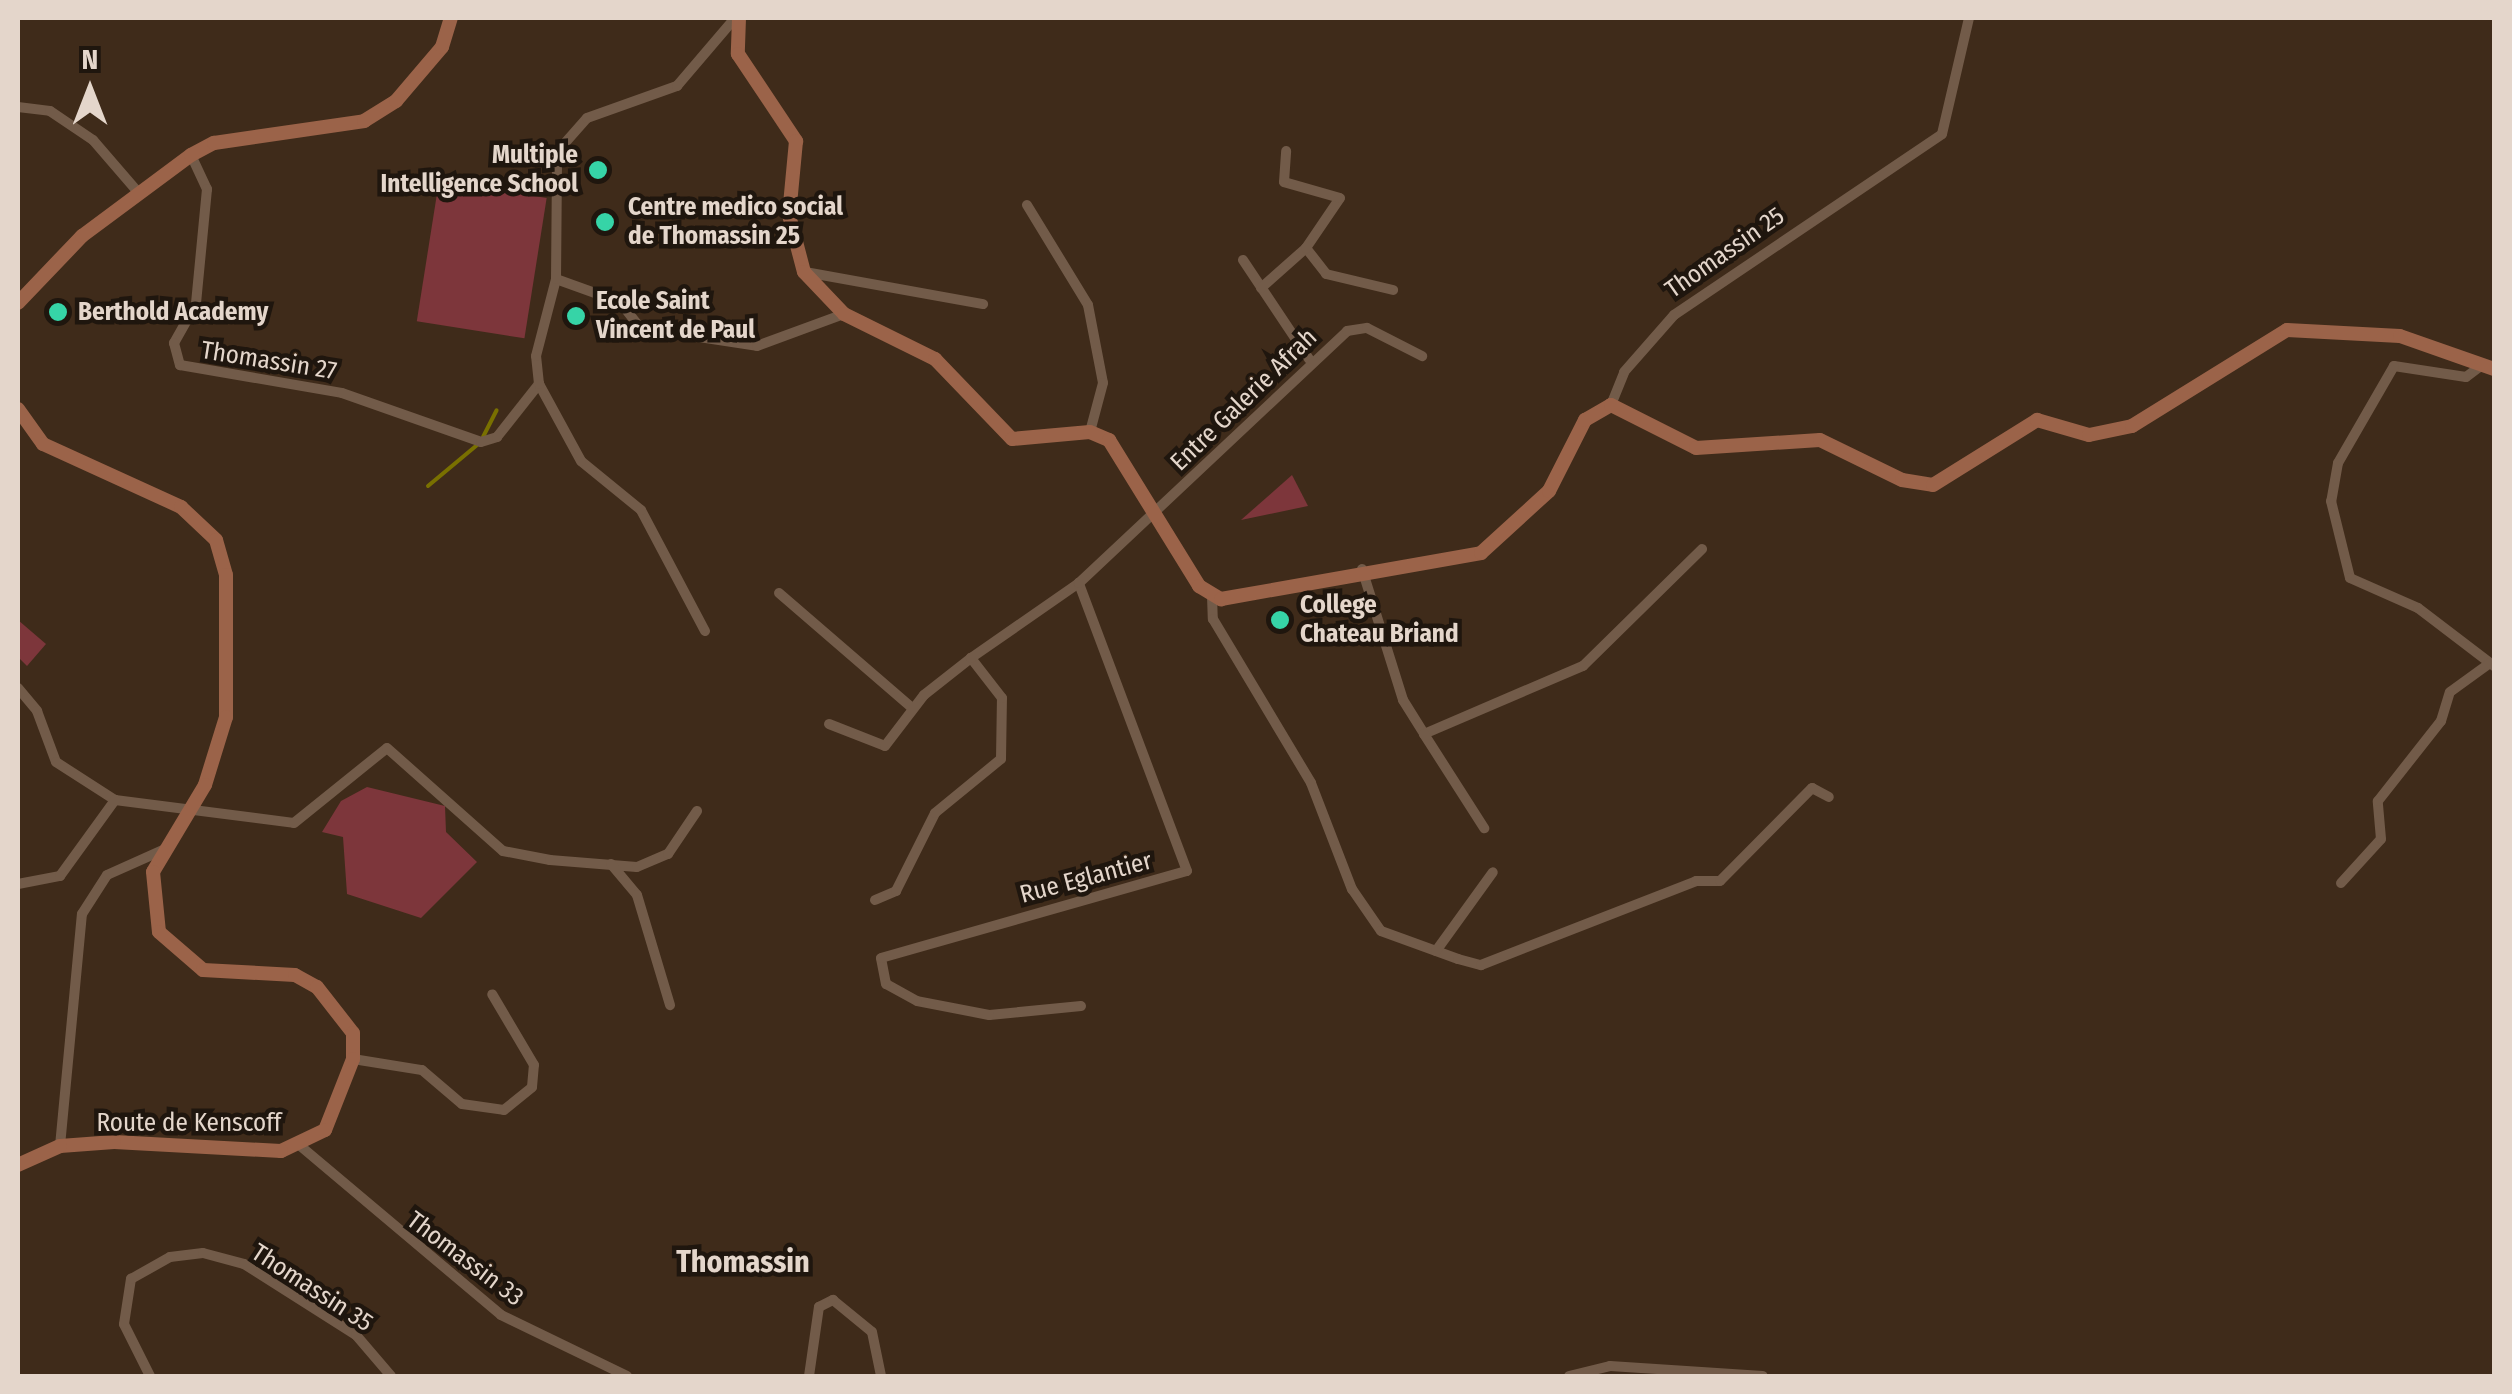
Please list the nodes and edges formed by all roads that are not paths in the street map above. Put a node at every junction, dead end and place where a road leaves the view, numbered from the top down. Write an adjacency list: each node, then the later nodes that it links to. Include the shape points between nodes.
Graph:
1 (451, 18): 6 (street, via 418,76 364,120 214,143)
2 (736, 18): 11 (street, via 738,54 796,141 788,215); 12 (street, via 677,86 587,118 556,152)
3 (1969, 18): 22 (street, Thomassin 25, via 1942,134 1674,315 1624,372)
4 (18, 107): 7 (street, via 50,111 93,140)
5 (1286, 150): 9 (street, via 1284,182 1340,198)
6 (190, 156): 7 (street); 21 (street, Thomassin 27, via 207,188 196,304 174,343 180,365 342,393 481,442 497,436)
7 (137, 191): 15 (street)
8 (1027, 205): 24 (street, via 1088,304 1103,383)
9 (1306, 248): 13 (street); 14 (street, via 1326,274)
10 (1242, 260): 13 (street)
11 (804, 272): 16 (street); 17 (street)
12 (556, 279): 17 (street, via 620,302 640,328 757,346); 21 (street, via 536,356)
13 (1261, 288): 19 (street)
14 (1393, 290)
15 (18, 303)
16 (983, 304)
17 (844, 314): 24 (street, via 935,359 1012,439)
18 (1422, 356): 19 (street, Entre Galerie Afrah, via 1355,328)
19 (1309, 359): 25 (street, Entre Galerie Afrah)
20 (2488, 367): 22 (street, via 2400,336 2287,330 2132,426 2088,435 2037,420 1934,485 1902,480 1820,440 1696,448); 33 (street, via 2466,377 2394,366 2338,464 2331,500 2350,578 2418,608)
21 (539, 384): 31 (street, via 581,460 642,510)
22 (1612, 405): 27 (street, Thomassin 25, via 1584,420 1529,514 1481,553)
23 (18, 408): 40 (street, via 43,444 182,507 216,540 226,574 226,717)
24 (1090, 432): 25 (street, via 1109,440)
25 (1155, 516): 28 (street); 30 (street)
26 (1702, 549): 37 (street, via 1584,666)
27 (1362, 569): 30 (street, Thomassin 25, via 1248,598); 37 (street, via 1403,700)
28 (1079, 583): 32 (street); 52 (street, Rue Eglantier, via 1187,871 900,947 880,969 917,1000 956,1010)
29 (779, 593): 35 (street)
30 (1212, 596): 49 (street, via 1213,619 1311,783 1352,889 1381,931)
31 (705, 631)
32 (971, 658): 35 (street); 48 (street, via 1002,698 1001,759 935,813 896,891)
33 (2492, 664): 46 (street, via 2450,692 2441,721 2378,800 2381,839)
34 (18, 688): 39 (street, via 38,711 56,762)
35 (912, 708): 36 (street, via 884,746)
36 (829, 724)
37 (1424, 734): 42 (street)
38 (1828, 797): 49 (street, via 1812,788 1720,881 1696,881 1481,965)
39 (115, 800): 40 (street); 47 (street, via 60,876)
40 (194, 805): 43 (street); 44 (street, via 294,823 387,748 503,851)
41 (697, 811): 44 (street, via 668,854 637,866)
42 (1484, 828)
43 (163, 850): 53 (street, via 152,900 175,955 203,970 295,975 317,987 352,1033); 55 (street, via 108,875 82,914)
44 (610, 863): 51 (street, via 637,895)
45 (1493, 872): 49 (street)
46 (2341, 883)
47 (18, 884)
48 (875, 900)
49 (1436, 951)
50 (492, 994): 53 (street, via 534,1065 532,1087 504,1110 462,1104 422,1070)
51 (670, 1005)
52 (1082, 1006)
53 (353, 1060): 54 (street, Route de Kenscoff, via 332,1120)
54 (298, 1144): 55 (street, Route de Kenscoff); 59 (street, Thomassin 33, via 501,1315)
55 (60, 1146): 56 (street, Route de Kenscoff)
56 (18, 1165)
57 (150, 1376): 58 (street, Thomassin 35, via 124,1324 131,1279 170,1257 203,1253 244,1264 356,1336)
58 (391, 1376)
59 (627, 1376)
60 (810, 1376): 61 (street, via 819,1308 833,1300 872,1332)
61 (881, 1376)
62 (1569, 1376): 63 (street, via 1610,1366)
63 (1762, 1376)

